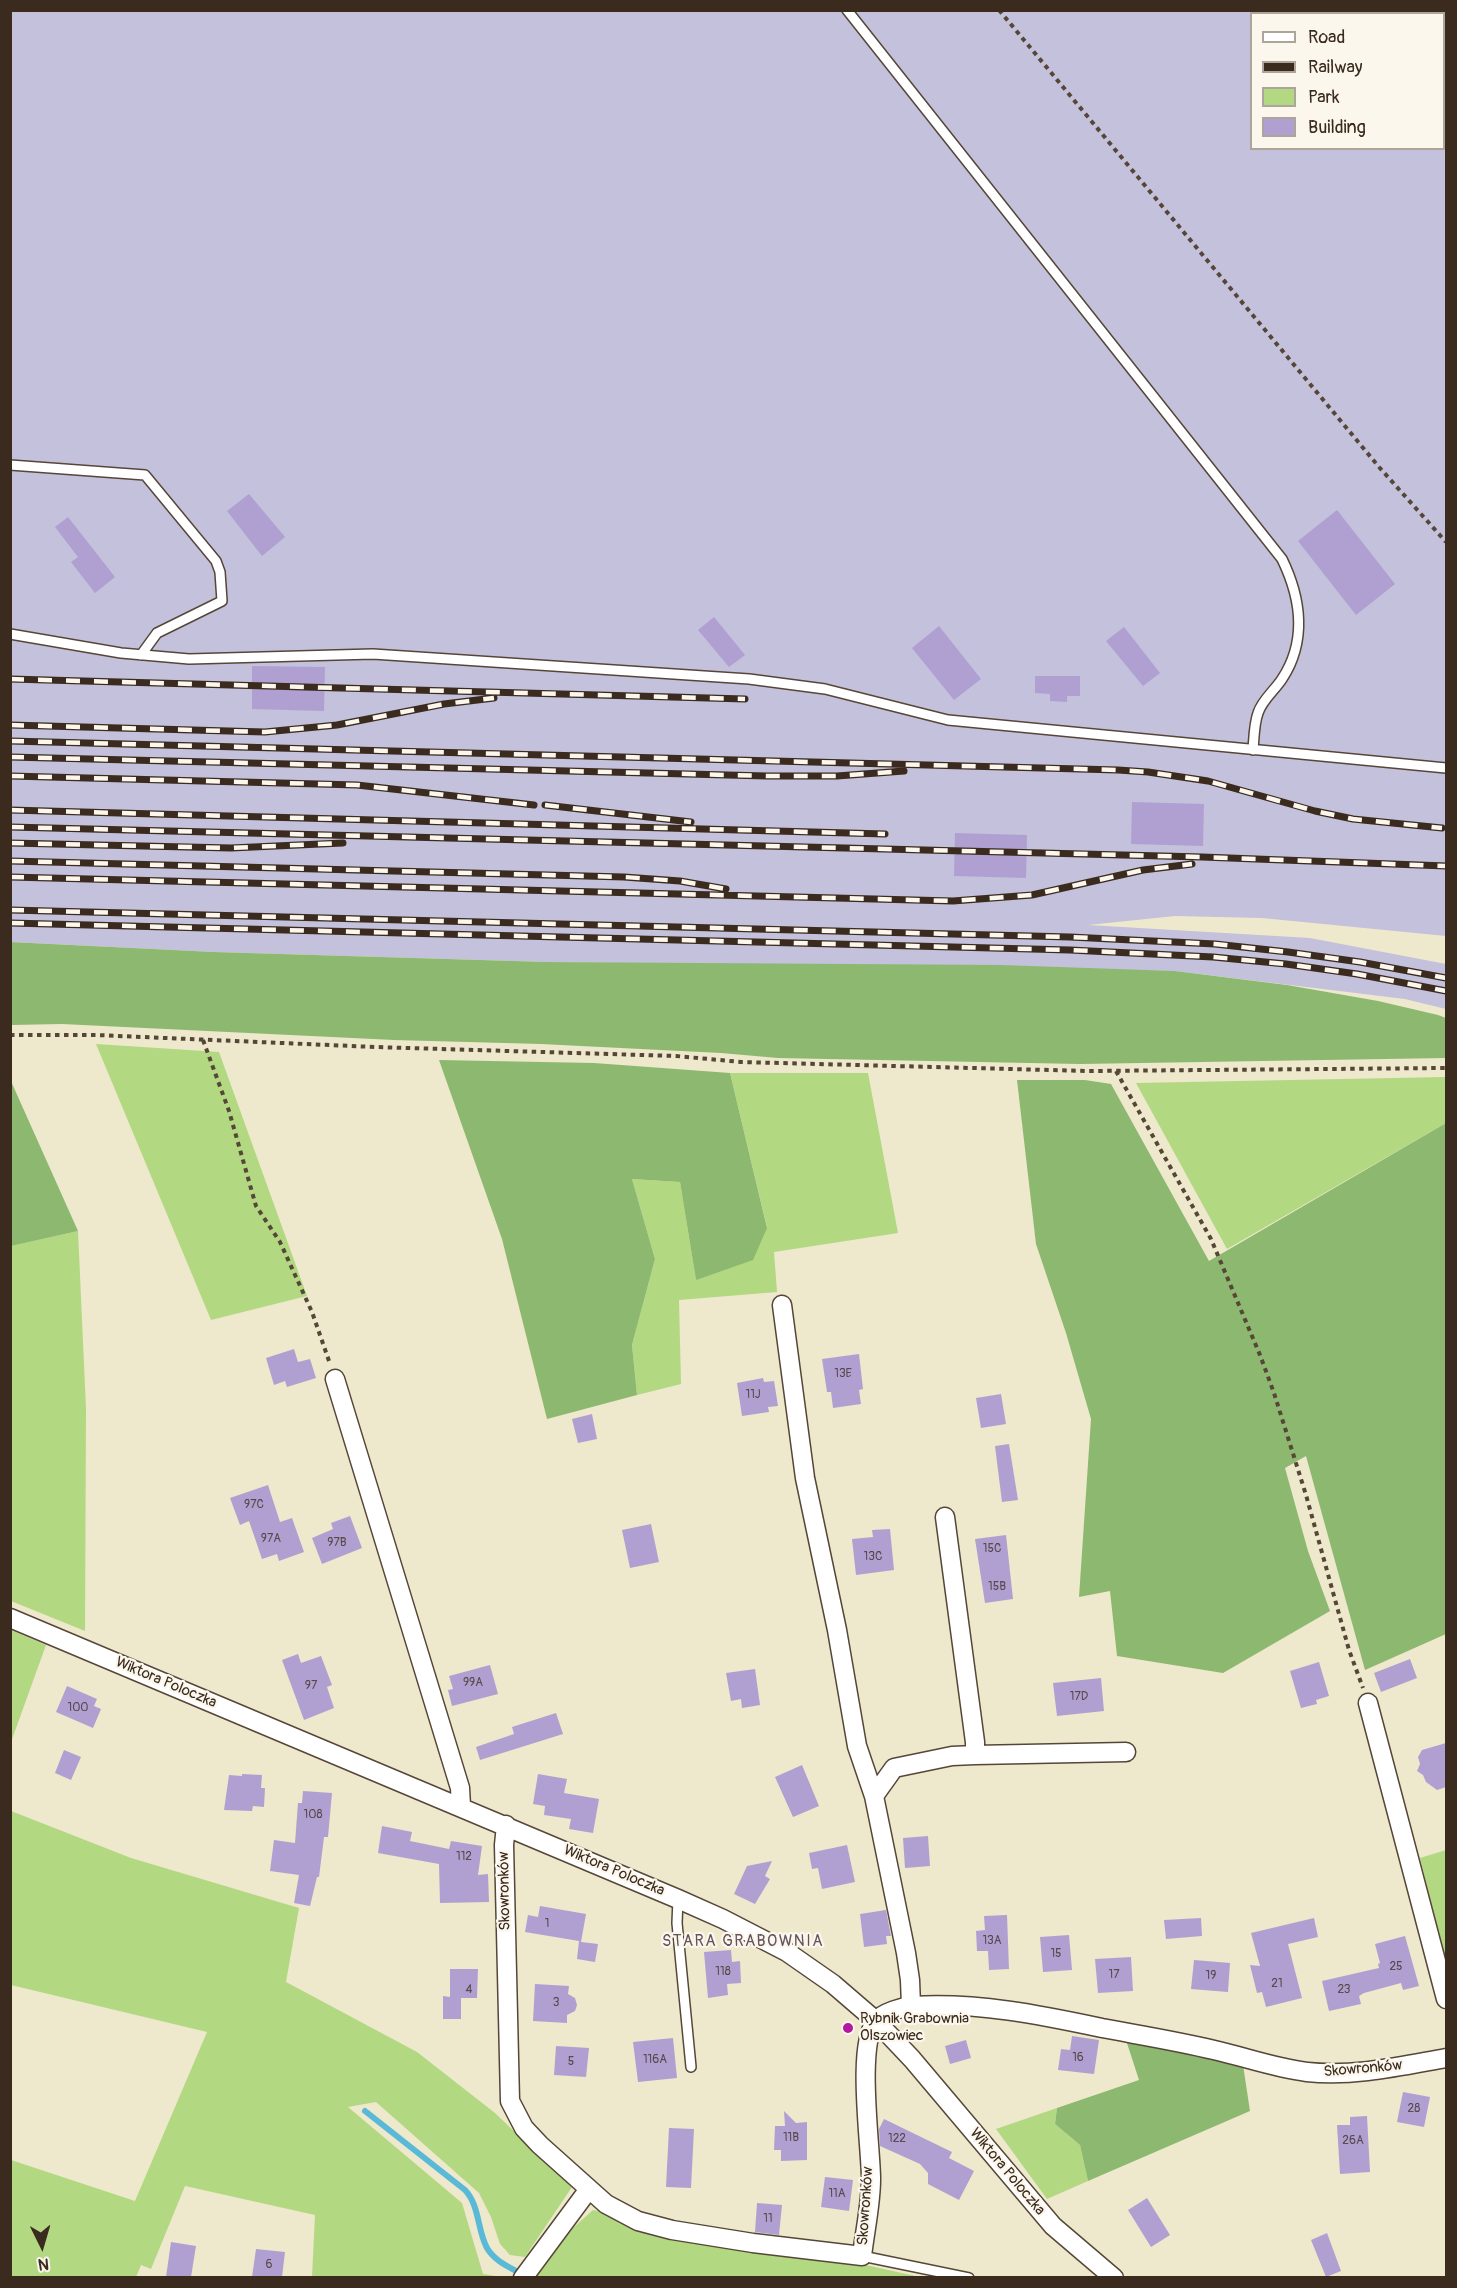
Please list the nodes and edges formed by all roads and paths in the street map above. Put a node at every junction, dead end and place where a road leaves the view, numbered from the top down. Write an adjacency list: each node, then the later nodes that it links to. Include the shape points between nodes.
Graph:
1 (847, 10): 7 (lane, via 1282,559 1297,593 1298,641 1285,676 1258,712)
2 (999, 10): 4 (path, via 1371,458)
3 (10, 465): 6 (lane, via 145,476 216,561 222,601 157,633)
4 (1446, 542)
5 (10, 634): 6 (lane)
6 (141, 655): 7 (lane, via 189,658 373,654 749,679 825,689 948,720)
7 (1252, 750): 8 (lane)
8 (1446, 768)
9 (10, 1035): 10 (path)
10 (203, 1040): 12 (path, via 732,1061); 14 (path, via 229,1111 256,1206 280,1242 312,1312)
11 (1446, 1068): 12 (path)
12 (1116, 1071): 17 (path, via 1211,1239 1260,1355)
13 (782, 1305): 20 (street, via 805,1478 857,1746)
14 (335, 1379): 21 (street, via 460,1788)
15 (945, 1517): 19 (street)
16 (10, 1618): 21 (street, Wiktora Poloczka)
17 (1368, 1702): 24 (street)
18 (1126, 1752): 19 (street)
19 (975, 1755): 20 (street, via 894,1768)
20 (874, 1796): 25 (street, via 906,1953)
21 (461, 1806): 22 (street, Wiktora Poloczka)
22 (506, 1825): 23 (street, Wiktora Poloczka); 29 (street, Skowronków, via 510,2101 524,2128)
23 (678, 1899): 26 (street, Wiktora Poloczka, via 786,1952 833,1984); 28 (lane)
24 (1446, 1999)
25 (911, 2006): 26 (street, Skowronków, via 894,2010); 27 (street, Skowronków, via 1033,2014 1306,2072 1379,2070)
26 (876, 2021): 30 (street, Skowronków, via 870,2033 865,2082 871,2179); 33 (street, Wiktora Poloczka, via 1053,2226)
27 (1446, 2058)
28 (690, 2067)
29 (589, 2189): 30 (street, Skowronków, via 627,2216 656,2226); 31 (street)
30 (862, 2256): 32 (lane)
31 (523, 2277)
32 (969, 2277)
33 (1114, 2277)

